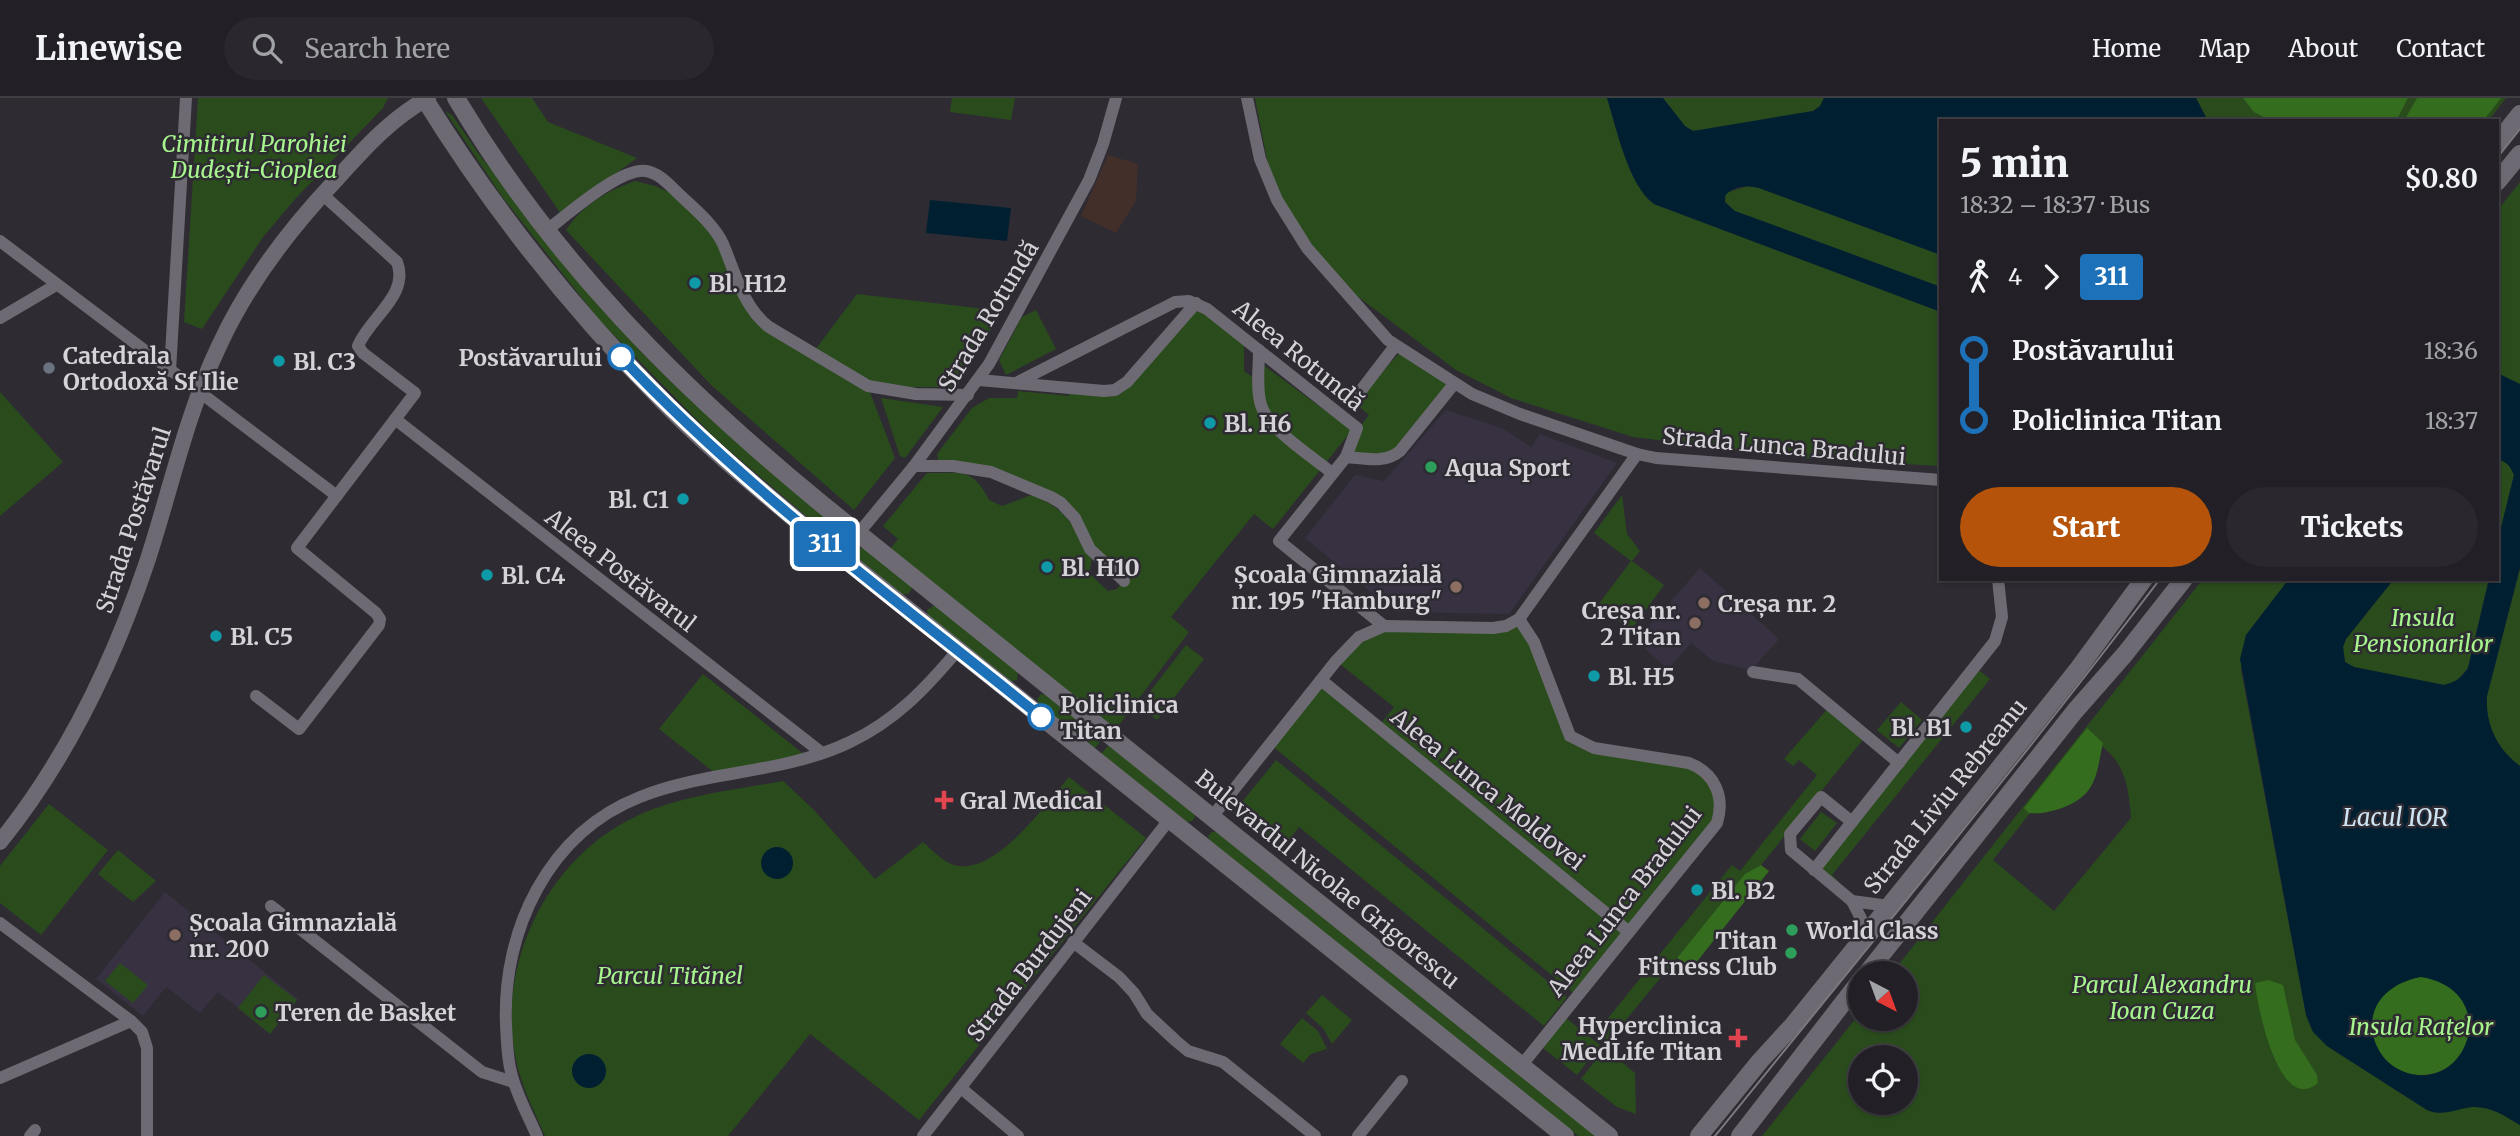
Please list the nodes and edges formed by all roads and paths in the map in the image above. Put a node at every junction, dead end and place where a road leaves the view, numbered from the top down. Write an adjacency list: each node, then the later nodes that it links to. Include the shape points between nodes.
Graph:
1 (186, 98): 18 (street)
2 (456, 98): 11 (main road, Bulevardul Nicolae Grigorescu)
3 (1116, 98): 19 (street, Strada Rotundă, via 1089,180)
4 (1247, 98): 16 (street, via 1260,159 1277,200 1307,248)
5 (426, 99): 10 (street, Strada Postăvarul, via 388,125); 33 (main road, via 481,185 606,341 715,451)
6 (2520, 114): 7 (main road)
7 (2499, 140)
8 (2520, 154): 9 (main road)
9 (2499, 180)
10 (322, 194): 22 (street, Strada Postăvarul, via 246,295); 25 (street, via 400,269 400,284 358,346 415,393)
11 (547, 230): 24 (street, via 624,174 654,173 686,200 721,240 737,282 763,323 867,386 916,394); 32 (main road, Bulevardul Nicolae Grigorescu, via 610,307 693,393)
12 (0, 241): 13 (street)
13 (56, 285): 15 (street); 18 (street)
14 (1196, 303): 17 (street, Aleea Rotundă); 20 (street, via 1182,300 1169,305); 20 (street, via 1115,390)
15 (0, 317)
16 (1395, 346): 21 (street); 23 (street)
17 (1259, 350): 27 (street, Aleea Rotundă, via 1357,428); 29 (street, via 1259,396 1264,411)
18 (170, 370): 22 (street)
19 (979, 380): 20 (street); 24 (street, Strada Rotundă)
20 (1016, 383)
21 (1454, 384): 26 (street, via 1520,414); 27 (street, via 1392,457)
22 (199, 391): 31 (street); 54 (street, Strada Postăvarul, via 146,563 106,667 65,749)
23 (1359, 393)
24 (968, 395): 28 (street, Strada Rotundă)
25 (395, 419): 31 (street); 48 (street, Aleea Postăvarul)
26 (1637, 454): 30 (street, Strada Lunca Bradului); 40 (street, Strada Lunca Bradului)
27 (1346, 457): 29 (street, Aleea Rotundă)
28 (914, 466): 32 (street, Strada Rotundă); 34 (street, via 991,472 1051,497 1075,518 1094,554)
29 (1332, 473): 41 (street, Aleea Rotundă, via 1279,541)
30 (1939, 480)
31 (337, 496): 46 (street, via 297,548 376,613 379,625 299,729)
32 (858, 534): 33 (main road); 38 (main road, Bulevardul Nicolae Grigorescu)
33 (841, 556): 39 (main road)
34 (1124, 581)
35 (1998, 581): 49 (street, via 2002,617 1995,641)
36 (2143, 581): 58 (main road, Strada Liviu Rebreanu)
37 (2182, 581): 63 (main road, Strada Liviu Rebreanu)
38 (930, 591): 39 (main road); 44 (main road, Bulevardul Nicolae Grigorescu)
39 (912, 613): 42 (main road)
40 (1519, 619): 41 (street, via 1493,628); 60 (street, Aleea Lunca Bradului, via 1534,642 1570,736 1594,748 1698,766 1712,778 1720,799 1717,823)
41 (1384, 626): 45 (street, via 1359,637)
42 (958, 650): 47 (main road); 48 (street, via 894,716 859,738)
43 (1753, 671): 49 (street, via 1798,679)
44 (1036, 676): 47 (main road); 50 (main road, Bulevardul Nicolae Grigorescu)
45 (1321, 680): 50 (street); 60 (street, Aleea Lunca Moldovei)
46 (256, 696)
47 (1018, 699): 51 (main road)
48 (822, 753): 69 (street, via 639,797 603,817 568,846 536,891 509,961 506,1015)
49 (1899, 763): 52 (street)
50 (1212, 817): 53 (main road); 66 (main road, Bulevardul Nicolae Grigorescu)
51 (1169, 820): 53 (main road); 62 (street, Strada Burdujeni)
52 (1852, 822): 55 (street); 55 (street, via 1821,797 1790,834 1791,850)
53 (1194, 839): 77 (main road)
54 (0, 842)
55 (1814, 870): 56 (street)
56 (1852, 901): 58 (street); 61 (street)
57 (271, 906): 69 (street, via 482,1072)
58 (1889, 906): 61 (main road, Strada Liviu Rebreanu)
59 (0, 923): 65 (street)
60 (1629, 932): 66 (street, Aleea Lunca Bradului)
61 (1868, 932): 79 (main road, Strada Liviu Rebreanu)
62 (1073, 942): 70 (street, Strada Burdujeni); 76 (street, via 1119,977 1175,1041 1188,1051 1223,1062)
63 (1877, 961)
64 (1848, 996): 80 (main road)
65 (131, 1021): 67 (street); 72 (street, via 142,1032 147,1048)
66 (1521, 1066): 78 (main road, Bulevardul Nicolae Grigorescu)
67 (0, 1078)
68 (1402, 1081): 71 (street)
69 (513, 1082): 73 (street)
70 (961, 1088): 74 (street, Strada Burdujeni); 75 (street)
71 (1361, 1135)
72 (147, 1136)
73 (537, 1136)
74 (923, 1136)
75 (1018, 1136)
76 (1315, 1136)
77 (1565, 1136)
78 (1609, 1136)
79 (1699, 1136)
80 (1740, 1136)

